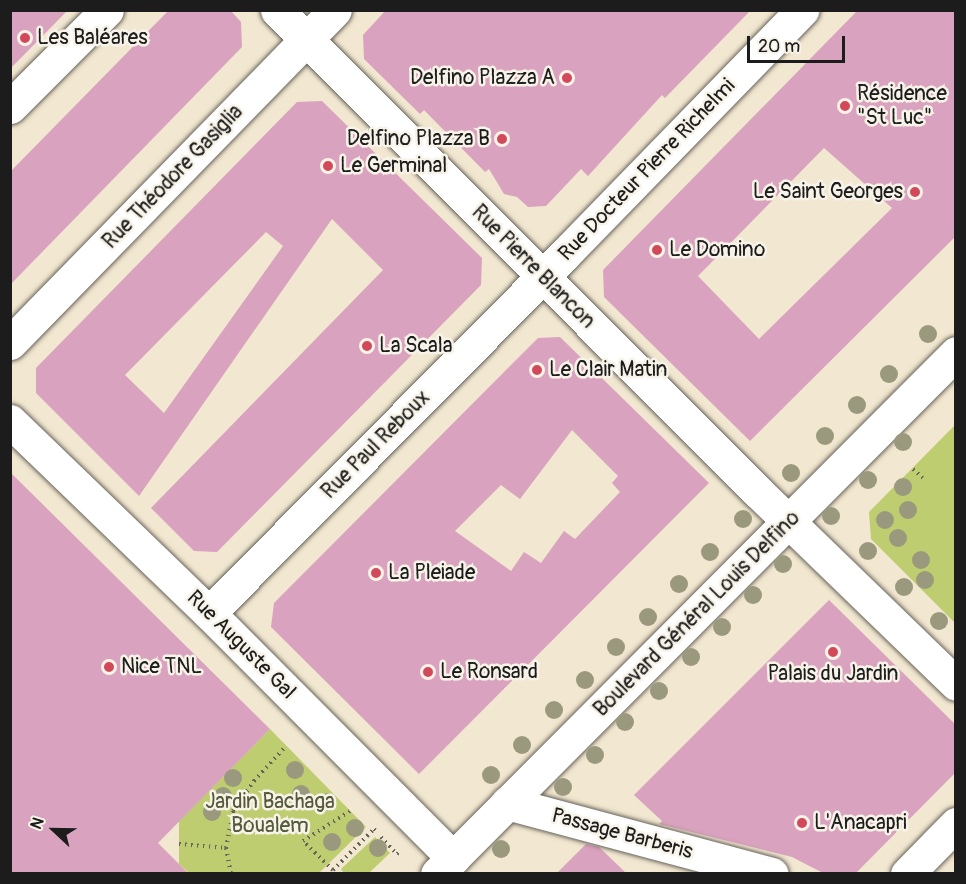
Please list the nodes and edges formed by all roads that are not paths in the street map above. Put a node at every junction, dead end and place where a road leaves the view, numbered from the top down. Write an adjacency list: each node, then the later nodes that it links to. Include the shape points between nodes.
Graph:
1 (107, 10): 6 (street)
2 (277, 10): 5 (street, Rue Pierre Blancon)
3 (335, 10): 5 (street, Rue Théodore Gasiglia)
4 (802, 10): 7 (street, Rue Docteur Pierre Richelmi)
5 (307, 39): 7 (street, Rue Pierre Blancon); 8 (street, Rue Théodore Gasiglia)
6 (10, 107)
7 (542, 277): 11 (street, Rue Pierre Blancon); 12 (street, Rue Paul Reboux)
8 (10, 343)
9 (956, 353): 11 (street, Boulevard Général Louis Delfino)
10 (10, 421): 12 (street, Rue Auguste Gal)
11 (789, 523): 13 (street, Rue Pierre Blancon); 14 (street, Boulevard Général Louis Delfino)
12 (209, 613): 16 (street, Rue Auguste Gal)
13 (956, 684)
14 (507, 803): 16 (street, Boulevard Général Louis Delfino); 17 (street, Passage Barberis)
15 (956, 824): 18 (street)
16 (452, 868)
17 (772, 873)
18 (907, 873)

